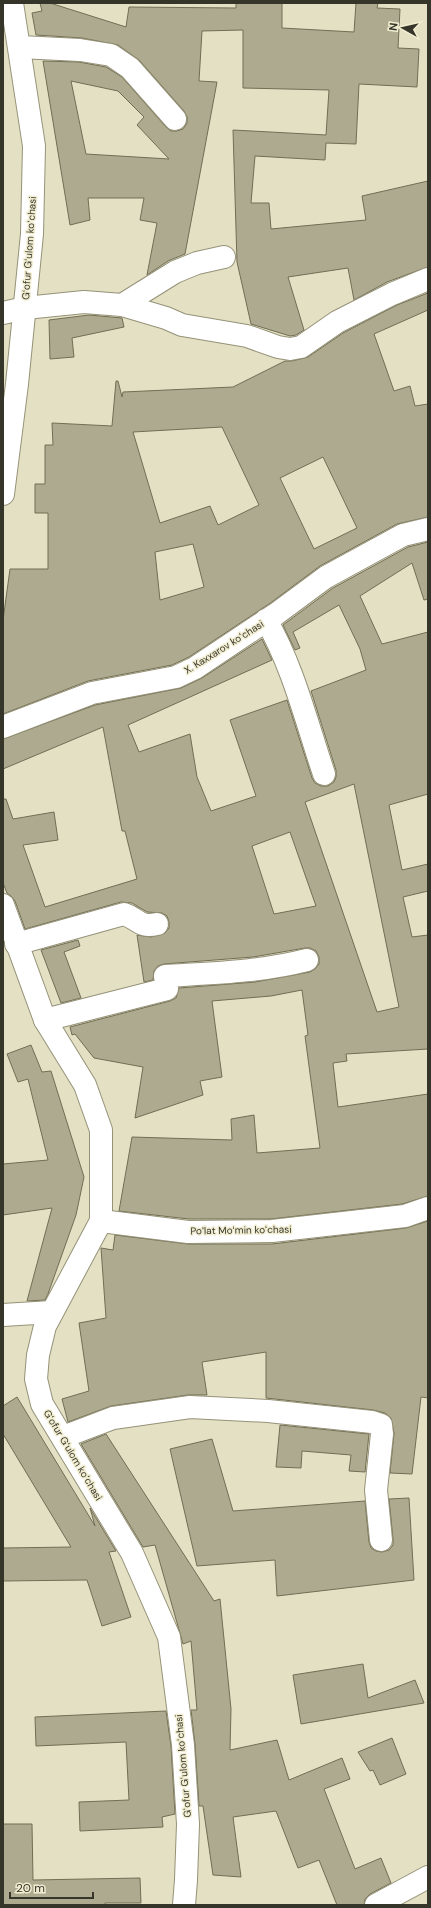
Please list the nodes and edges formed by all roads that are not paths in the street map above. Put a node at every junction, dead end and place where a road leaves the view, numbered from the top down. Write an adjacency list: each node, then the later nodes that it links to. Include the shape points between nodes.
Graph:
1 (12, 3): 2 (street, Gʻofur Gʻulom koʻchasi)
2 (20, 47): 3 (street, via 80,50 111,55 130,68); 7 (street, Gʻofur Gʻulom koʻchasi, via 34,146 32,234)
3 (175, 119)
4 (224, 257): 6 (street, via 197,263 175,272)
5 (428, 279): 6 (street, via 337,322 301,347 290,349 247,336 182,325)
6 (122, 305): 7 (street, via 84,302)
7 (25, 308): 8 (street); 9 (street, Gʻofur Gʻulom koʻchasi)
8 (3, 313)
9 (3, 494)
10 (428, 529): 11 (street, X. Kaxxarov koʻchasi, via 403,535 326,577)
11 (266, 620): 12 (street, X. Kaxxarov koʻchasi, via 195,668 176,677 92,693); 13 (street, via 289,671)
12 (3, 727)
13 (324, 774)
14 (3, 905): 16 (street, Gʻofur Gʻulom koʻchasi)
15 (157, 924): 16 (street, via 139,924 133,917 124,914)
16 (16, 944): 18 (street, Gʻofur Gʻulom koʻchasi)
17 (307, 960): 18 (street, via 281,967 240,972 165,976 167,989)
18 (45, 1020): 20 (street, Gʻofur Gʻulom koʻchasi, via 85,1085 101,1130)
19 (428, 1208): 20 (street, Poʻlat Moʻmin koʻchasi, via 405,1216 272,1231 188,1232)
20 (101, 1221): 21 (street, Gʻofur Gʻulom koʻchasi)
21 (52, 1312): 22 (street); 23 (street, Gʻofur Gʻulom koʻchasi, via 45,1326 38,1355 36,1379 42,1404)
22 (3, 1315)
23 (63, 1437): 24 (street, via 113,1418 190,1408 268,1411 372,1422 381,1425 382,1434 376,1490); 26 (street, Gʻofur Gʻulom koʻchasi, via 132,1552 169,1637 183,1745 188,1824)
24 (381, 1540)
25 (428, 1877): 27 (street)
26 (184, 1905)
27 (376, 1905)

